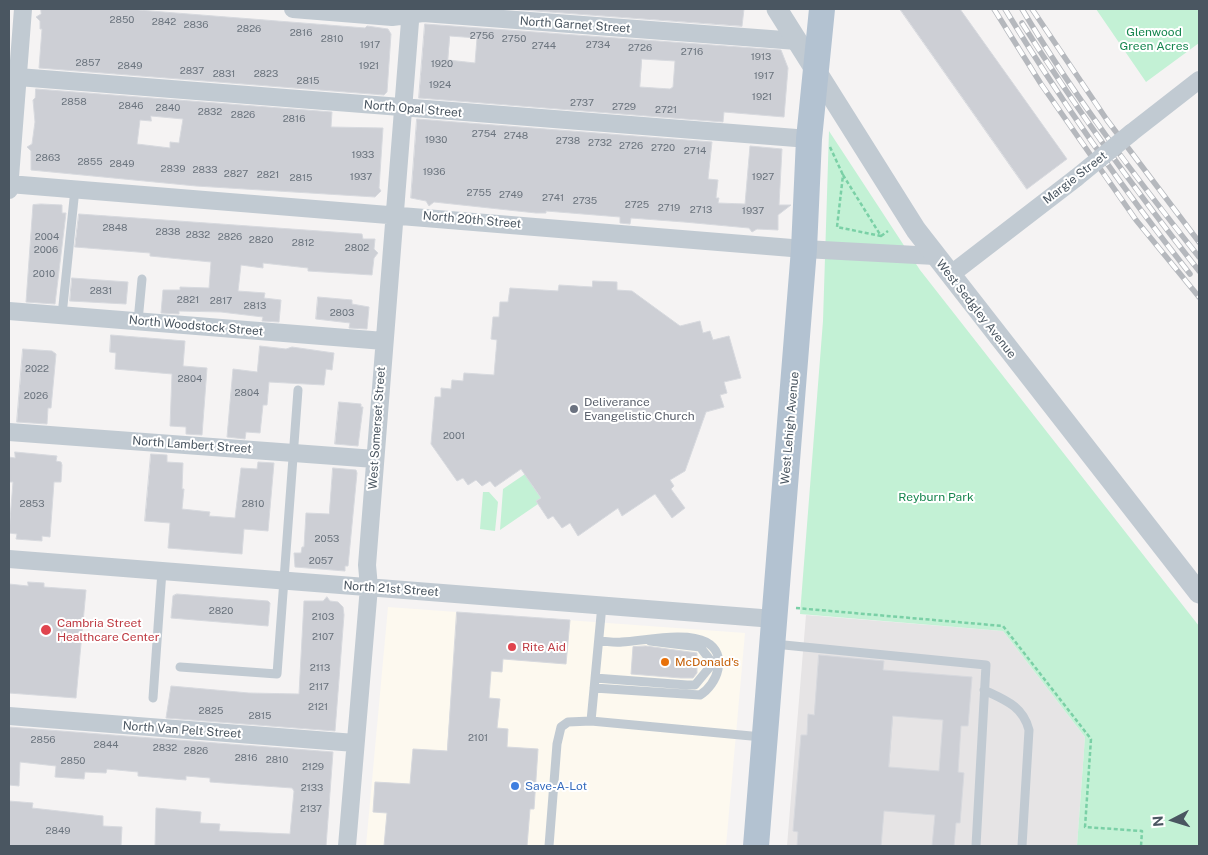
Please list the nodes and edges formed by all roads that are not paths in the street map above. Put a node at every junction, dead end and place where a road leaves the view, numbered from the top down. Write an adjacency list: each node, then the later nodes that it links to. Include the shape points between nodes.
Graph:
1 (23, 9): 8 (street)
2 (293, 9): 5 (street, North Garnet Street, via 392,17)
3 (777, 9): 6 (street, West Sedgley Avenue)
4 (822, 9): 7 (main road, West Lehigh Avenue)
5 (410, 12): 6 (street, North Garnet Street); 10 (street, West Somerset Street)
6 (797, 41): 7 (street, West Sedgley Avenue)
7 (816, 71): 11 (main road, West Lehigh Avenue); 17 (street, West Sedgley Avenue)
8 (18, 77): 10 (street, North Opal Street); 12 (street)
9 (1199, 80): 18 (street, Margie Street, bridge)
10 (404, 108): 11 (street, North Opal Street); 15 (street, West Somerset Street)
11 (818, 141): 16 (main road, West Lehigh Avenue)
12 (9, 184): 13 (street, North 20th Street); 14 (street)
13 (75, 189): 15 (street, North 20th Street); 21 (lane)
14 (9, 190)
15 (396, 214): 16 (street, North 20th Street); 23 (street, West Somerset Street)
16 (804, 249): 17 (street, North 20th Street); 34 (main road, West Lehigh Avenue)
17 (934, 256): 18 (street, West Sedgley Avenue)
18 (950, 275): 32 (street, West Sedgley Avenue)
19 (142, 278): 22 (lane)
20 (9, 311): 21 (street, North Woodstock Street)
21 (62, 315): 22 (street, North Woodstock Street)
22 (138, 321): 23 (street, North Woodstock Street)
23 (384, 341): 27 (street, West Somerset Street)
24 (298, 390): 26 (lane)
25 (9, 432): 26 (street, North Lambert Street)
26 (293, 453): 27 (street, North Lambert Street); 30 (lane)
27 (375, 459): 31 (street, West Somerset Street, via 367,565)
28 (9, 559): 29 (street, North 21st Street)
29 (162, 571): 30 (street, North 21st Street); 41 (lane)
30 (284, 580): 31 (street, North 21st Street); 37 (lane, via 277,674)
31 (369, 587): 33 (street, North 21st Street); 45 (street, West Somerset Street)
32 (1199, 593)
33 (602, 605): 34 (street, North 21st Street); 36 (lane)
34 (773, 632): 40 (lane, via 986,665); 44 (main road, West Lehigh Avenue)
35 (644, 640): 36 (lane); 38 (lane, via 700,647 711,661 709,668 695,684 687,686); 39 (lane, via 664,636 705,641 717,655 720,668 717,677 700,695)
36 (599, 641): 38 (lane)
37 (180, 667)
38 (595, 678): 39 (lane)
39 (594, 688): 43 (lane)
40 (984, 690): 49 (lane); 50 (lane, via 1015,705 1029,730)
41 (153, 698)
42 (9, 716): 45 (street, North Van Pelt Street)
43 (591, 721): 44 (lane); 47 (lane, via 568,722 561,727)
44 (764, 737): 48 (main road, West Lehigh Avenue)
45 (355, 743): 46 (street, West Somerset Street)
46 (347, 846)
47 (548, 846)
48 (756, 846)
49 (976, 846)
50 (1022, 846)

